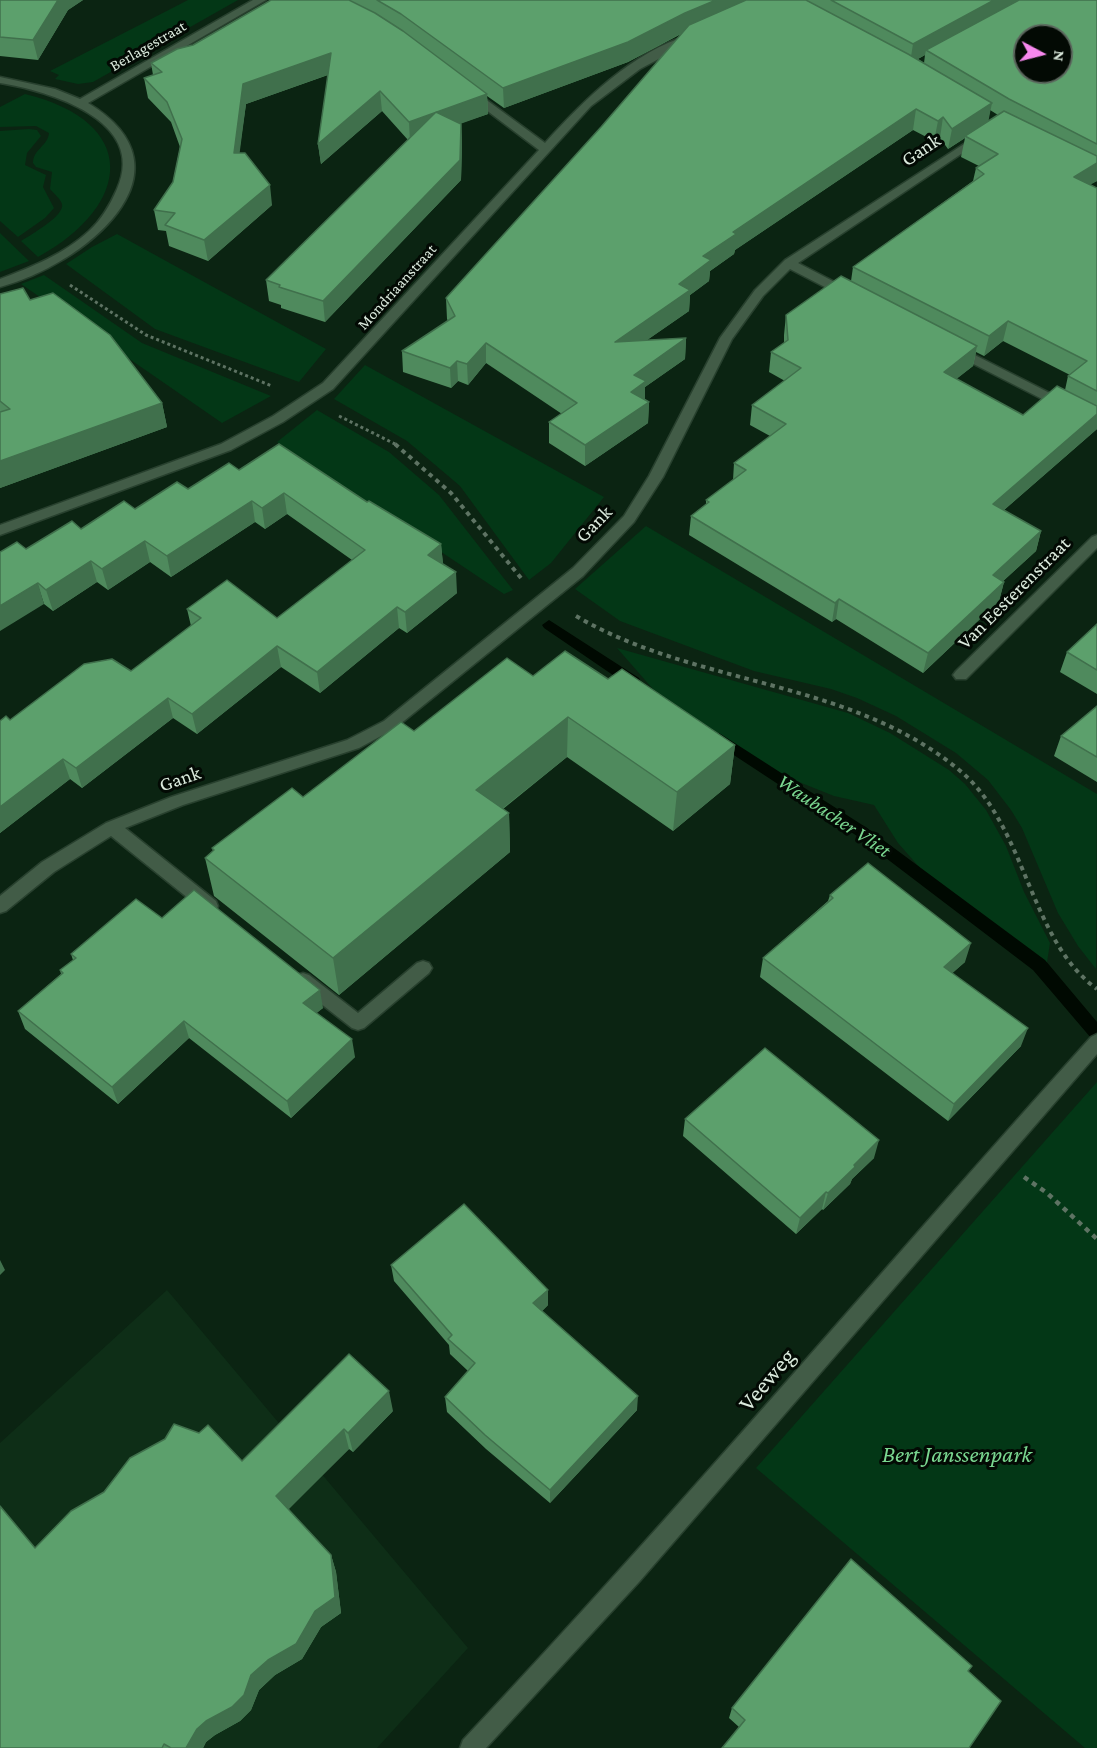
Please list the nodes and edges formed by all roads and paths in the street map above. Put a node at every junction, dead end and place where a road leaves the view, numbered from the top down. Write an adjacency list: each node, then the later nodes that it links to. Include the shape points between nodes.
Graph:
1 (261, 0): 5 (street, Berlagestraat)
2 (704, 32): 7 (street, Mondriaanstraat, via 653,55 615,79)
3 (0, 80): 5 (street, via 38,86)
4 (462, 87): 7 (street)
5 (82, 102): 9 (street, via 98,113 122,140 128,171 125,188 117,205 87,238 42,267)
6 (990, 130): 8 (street, Gank)
7 (545, 149): 13 (street, Mondriaanstraat, via 328,386 308,401 226,447)
8 (789, 263): 10 (street); 16 (street, Gank, via 759,292 726,338 656,477 629,519 578,572 389,725 353,744 177,801)
9 (0, 283)
10 (863, 302)
11 (938, 340): 12 (street)
12 (1097, 423)
13 (0, 530)
14 (1097, 540): 15 (street, Van Eesterenstraat)
15 (960, 675)
16 (112, 827): 17 (street, Gank, via 48,867); 18 (street)
17 (0, 906)
18 (222, 915)
19 (423, 968): 20 (street, via 358,1023)
20 (294, 972)
21 (1097, 1042): 22 (street, Veeweg)
22 (993, 1156): 23 (path, via 1047,1193); 24 (street, Veeweg, via 750,1441)
23 (1097, 1239)
24 (471, 1748)

